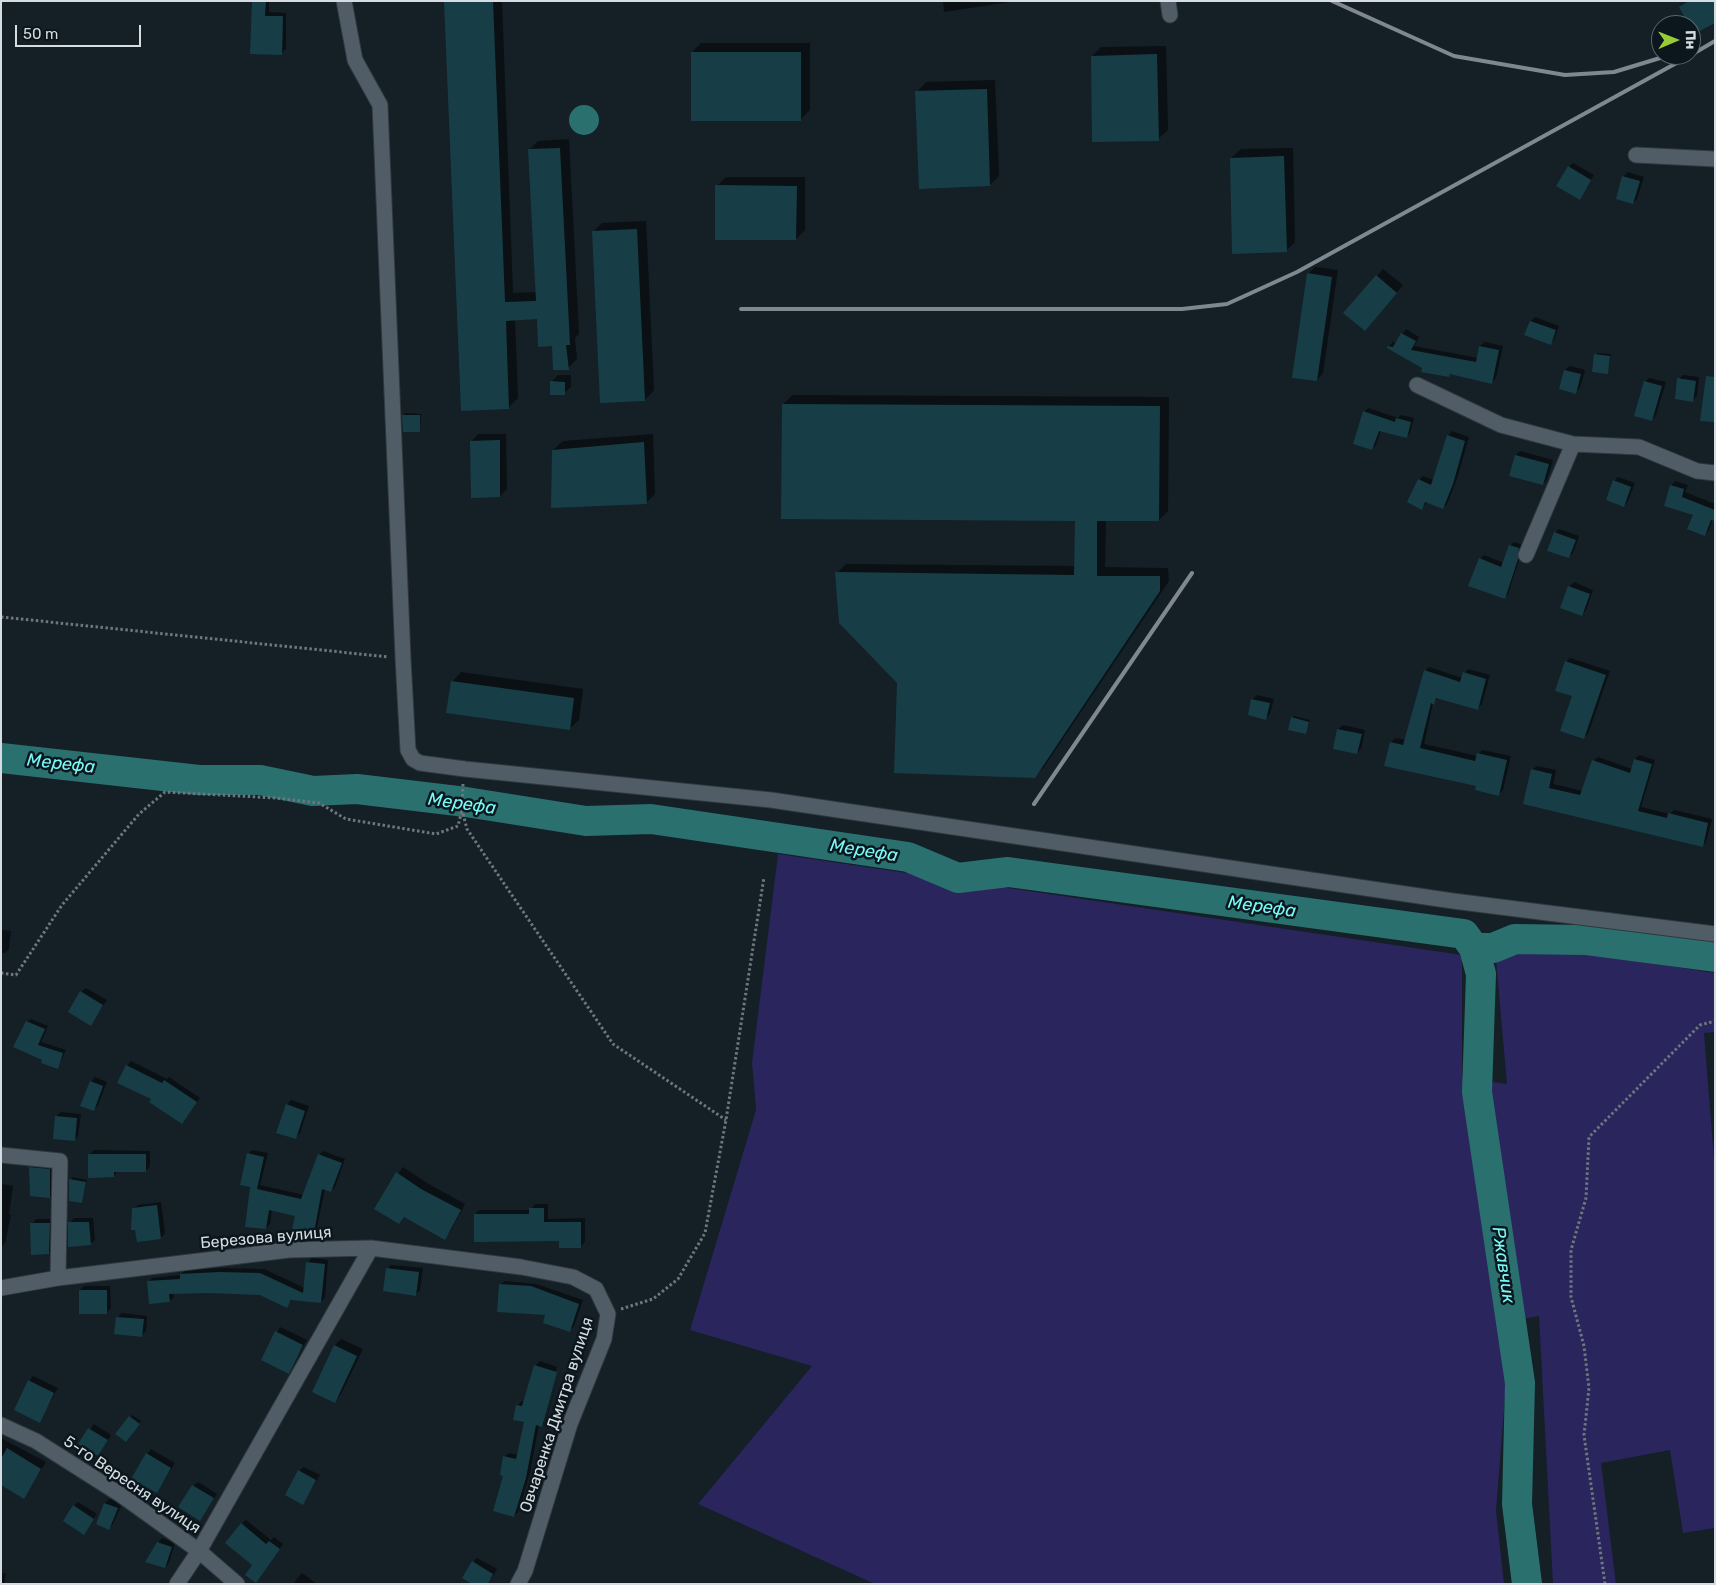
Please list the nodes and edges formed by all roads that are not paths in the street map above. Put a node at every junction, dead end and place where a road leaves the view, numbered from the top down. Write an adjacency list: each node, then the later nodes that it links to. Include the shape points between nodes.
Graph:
1 (344, 1): 8 (street, via 356,60 380,105 402,658 408,750 413,759 420,763 771,800 1443,899)
2 (1636, 155): 3 (street)
3 (1715, 159)
4 (1418, 385): 5 (street, via 1501,425)
5 (1573, 444): 6 (street, via 1639,447 1697,471); 7 (street)
6 (1715, 473)
7 (1526, 555)
8 (1715, 934)
9 (1, 1155): 11 (street, via 60,1161)
10 (371, 1248): 11 (street, Березова вулиця, via 289,1250); 13 (street, Березова вулиця, via 522,1267 573,1277 596,1289); 15 (street)
11 (58, 1278): 12 (street, Березова вулиця)
12 (1, 1288)
13 (608, 1314): 18 (street, Овчаренка Дмитра вулиця, via 604,1339 570,1424 525,1571)
14 (1, 1426): 15 (street, 5-го Вересня вулиця, via 36,1441 121,1495)
15 (199, 1551): 16 (street); 17 (street, 5-го Вересня вулиця)
16 (177, 1584)
17 (237, 1584)
18 (518, 1584)

